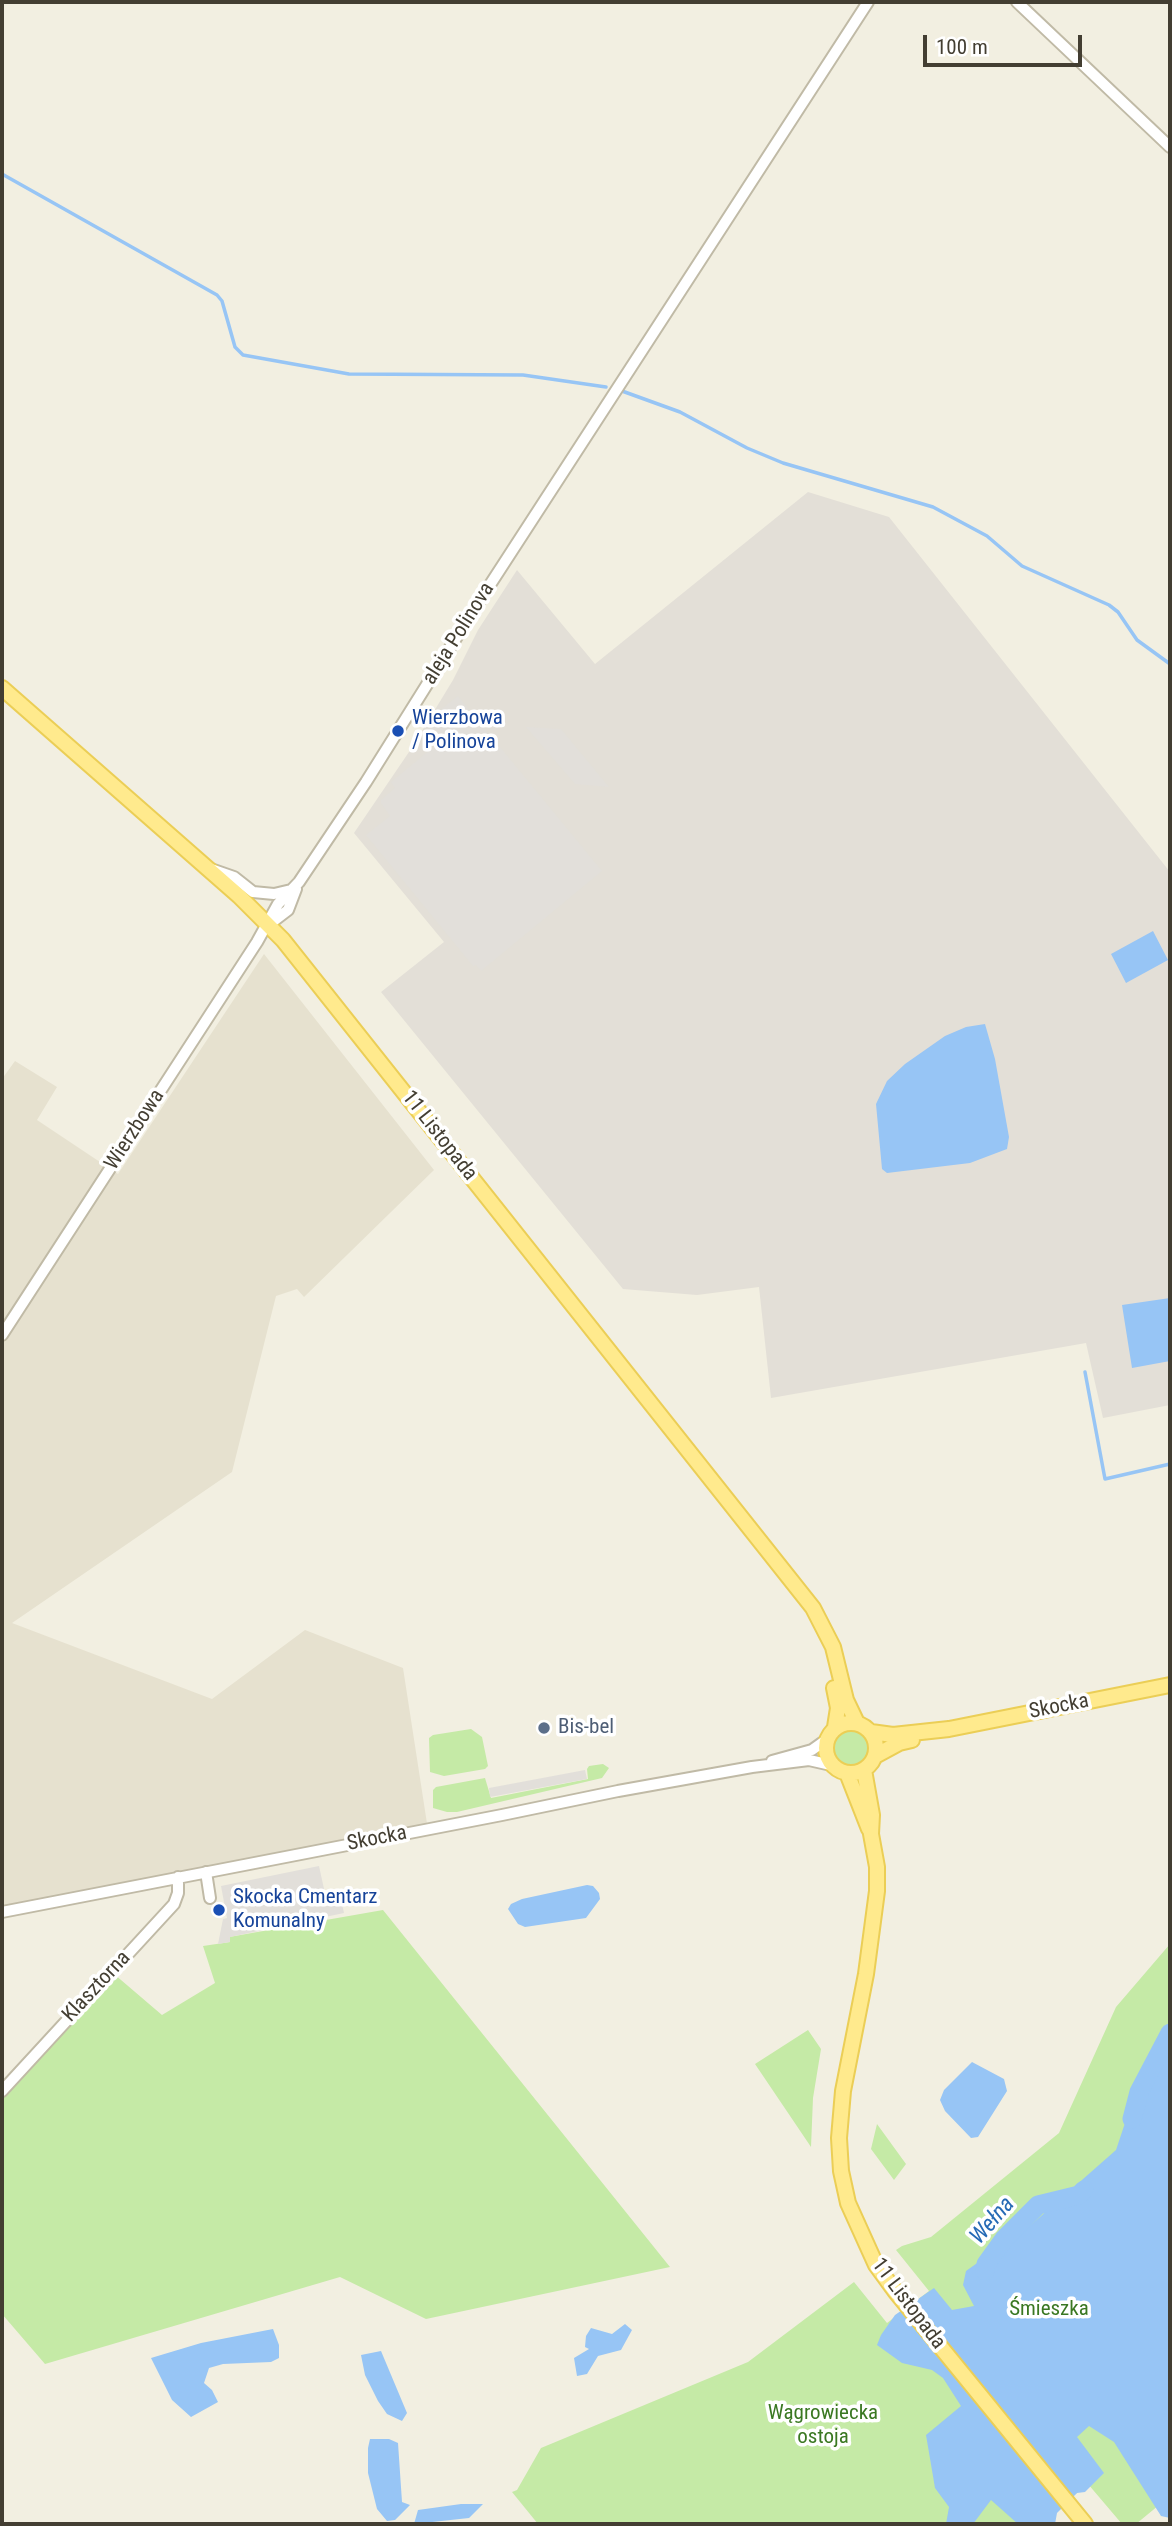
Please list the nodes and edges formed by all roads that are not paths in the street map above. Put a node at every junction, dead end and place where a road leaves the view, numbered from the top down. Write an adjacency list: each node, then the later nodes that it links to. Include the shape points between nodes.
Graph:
1 (868, 2): 6 (street, aleja Polinova)
2 (1017, 2): 3 (street)
3 (1170, 147)
4 (2, 688): 5 (main road, 11 Listopada)
5 (205, 867): 6 (street, via 234,877 253,892 275,894); 7 (main road, 11 Listopada)
6 (295, 886): 7 (street, aleja Polinova, via 288,909)
7 (268, 925): 8 (street, Wierzbowa); 9 (main road, 11 Listopada, via 806,1598)
8 (3, 1329)
9 (826, 1631): 11 (main road, 11 Listopada); 14 (main road, 11 Listopada, via 838,1708)
10 (1170, 1685): 12 (main road, Skocka)
11 (857, 1723): 13 (main road); 14 (main road, via 842,1724)
12 (949, 1729): 13 (main road, Skocka, via 894,1735); 15 (main road, Skocka)
13 (871, 1732): 15 (main road)
14 (831, 1734): 16 (main road, via 827,1757); 17 (street, Skocka, via 812,1750)
15 (875, 1755): 18 (main road)
16 (831, 1765): 17 (street, Skocka, via 808,1760); 19 (main road)
17 (752, 1767): 21 (street, Skocka)
18 (864, 1770): 19 (main road); 20 (main road, 11 Listopada)
19 (847, 1773): 20 (main road, 11 Listopada)
20 (871, 1834): 26 (main road, 11 Listopada, via 877,1891 839,2137 848,2203 876,2265 895,2291)
21 (206, 1872): 22 (street, Skocka); 23 (street)
22 (178, 1877): 24 (street, Skocka); 25 (street, Klasztorna, via 174,1904)
23 (211, 1898)
24 (2, 1912)
25 (2, 2091)
26 (1085, 2524)

